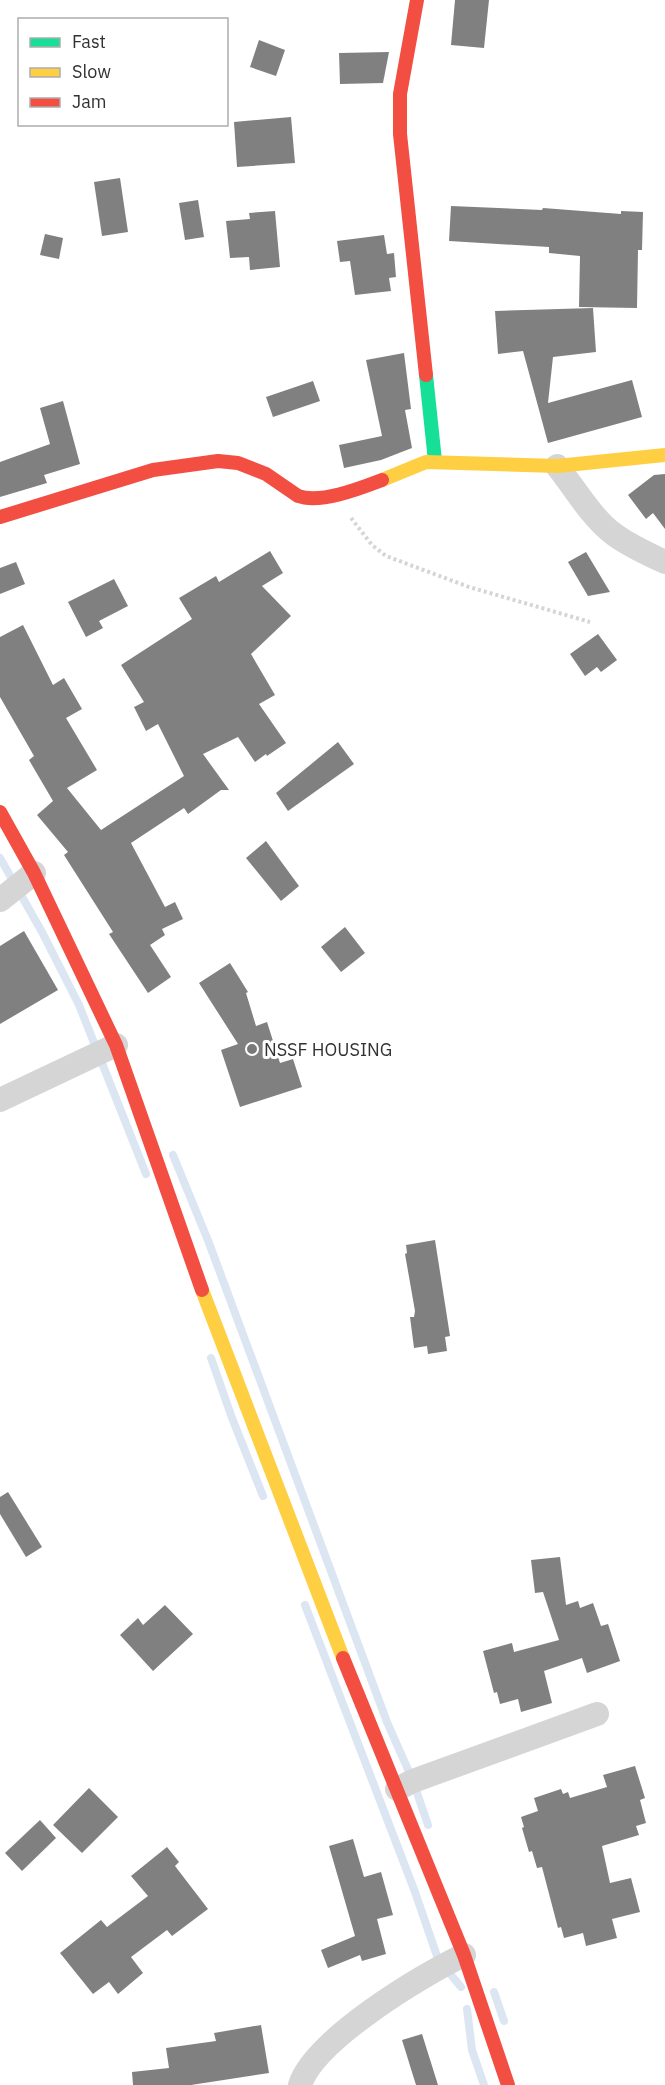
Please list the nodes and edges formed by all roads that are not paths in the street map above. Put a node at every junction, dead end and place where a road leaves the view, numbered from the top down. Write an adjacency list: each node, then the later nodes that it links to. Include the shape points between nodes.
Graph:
1 (417, 0): 3 (main road, via 400,94 400,134)
2 (665, 455): 4 (main road)
3 (435, 461): 4 (main road); 5 (main road, via 336,495 301,497 266,474 218,460 153,470)
4 (557, 466): 6 (street, via 613,534)
5 (0, 517)
6 (665, 562)
7 (0, 812): 8 (main road)
8 (34, 873): 9 (street); 10 (main road)
9 (0, 900)
10 (116, 1045): 11 (street); 13 (main road, via 199,1281 326,1616)
11 (0, 1100)
12 (597, 1714): 13 (street)
13 (397, 1789): 14 (main road)
14 (464, 1955): 15 (street, via 357,2021 309,2067); 16 (main road)
15 (300, 2085)
16 (508, 2085)

